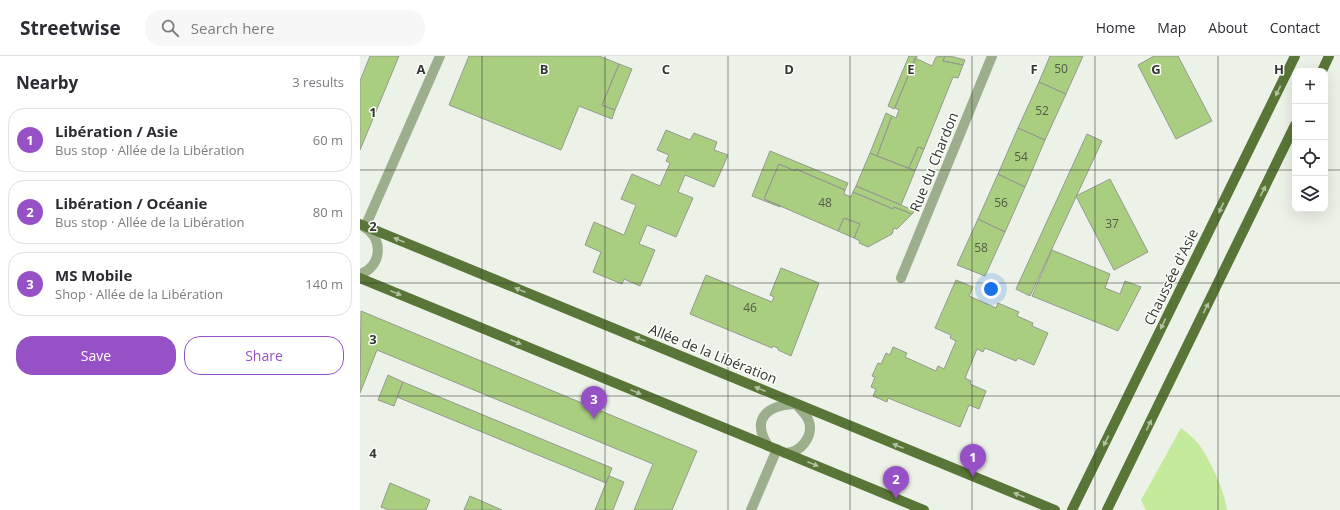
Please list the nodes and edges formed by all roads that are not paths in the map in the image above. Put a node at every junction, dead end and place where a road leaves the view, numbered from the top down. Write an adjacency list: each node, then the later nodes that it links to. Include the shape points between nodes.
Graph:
1 (440, 56): 7 (street)
2 (992, 56): 10 (street, Rue du Chardon)
3 (1295, 56): 16 (main road, Chaussée d'Asie, one-way to 16)
4 (1329, 56): 5 (main road)
5 (1323, 68)
6 (1292, 131): 17 (main road, one-way to 6)
7 (362, 226): 8 (street, via 376,238 378,252 374,265); 11 (main road, Allée de la Libération, one-way to 7)
8 (360, 274)
9 (360, 278): 12 (main road, one-way to 12)
10 (901, 278)
11 (796, 404): 12 (street, via 778,406 766,413 761,432); 12 (street, via 808,418 810,432 807,440 796,450); 15 (main road, Allée de la Libération, one-way to 11)
12 (776, 449): 13 (street); 14 (main road, one-way to 14)
13 (751, 510)
14 (924, 510)
15 (1055, 510)
16 (1072, 510)
17 (1107, 510)

